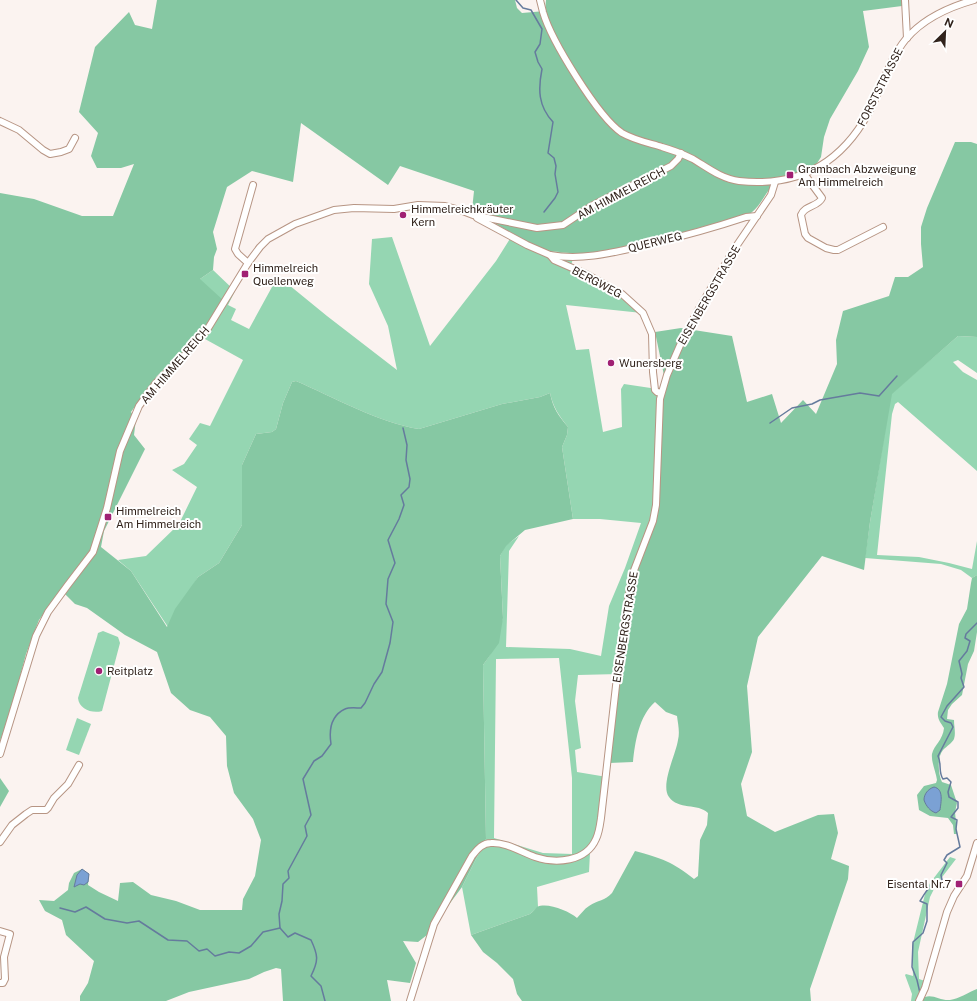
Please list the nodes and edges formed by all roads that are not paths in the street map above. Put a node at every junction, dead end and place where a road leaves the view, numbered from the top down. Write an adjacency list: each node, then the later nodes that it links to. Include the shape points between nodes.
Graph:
1 (540, 0): 7 (street, FORSTSTRASSE, via 550,30 569,65 605,118 622,133)
2 (905, 0): 4 (street)
3 (974, 0): 4 (street, FORSTSTRASSE, via 939,14)
4 (907, 38): 8 (street, FORSTSTRASSE, via 854,137)
5 (0, 121): 6 (street, via 19,130 50,154 69,149)
6 (75, 138)
7 (681, 154): 9 (street, FORSTSTRASSE, via 719,175 738,181); 11 (street, AM HIMMELREICH, via 671,166 593,205 563,225 536,228)
8 (805, 175): 9 (street, FORSTSTRASSE); 13 (street, via 822,198 801,215 805,234 812,241 826,248 838,250)
9 (775, 182): 12 (street, EISENBERGSTRASSE, via 771,195)
10 (253, 185): 15 (street, via 235,249)
11 (473, 215): 14 (street, BERGWEG); 15 (street, AM HIMMELREICH, via 433,205 394,209 334,210 295,224 268,239)
12 (757, 216): 14 (street, QUERWEG, via 678,238 596,256); 16 (street, EISENBERGSTRASSE, via 733,251 680,342)
13 (883, 228)
14 (550, 256): 16 (street, BERGWEG, via 622,294 643,313 652,334 655,390)
15 (248, 263): 17 (street, AM HIMMELREICH, via 207,330 156,383 139,406 120,451 107,508 93,552 48,612 36,636)
16 (661, 393): 24 (street, EISENBERGSTRASSE, via 656,505 633,573 628,600 601,818 596,840 582,855 561,860 535,857 502,844 486,844 477,850 434,924)
17 (0, 754)
18 (79, 765): 19 (street, via 68,784 46,810 32,810 26,814 12,825)
19 (0, 842)
20 (977, 843): 23 (street, via 967,876 946,912)
21 (0, 931): 22 (street, via 10,934 4,957 5,979)
22 (0, 984)
23 (920, 999)
24 (410, 1001)

